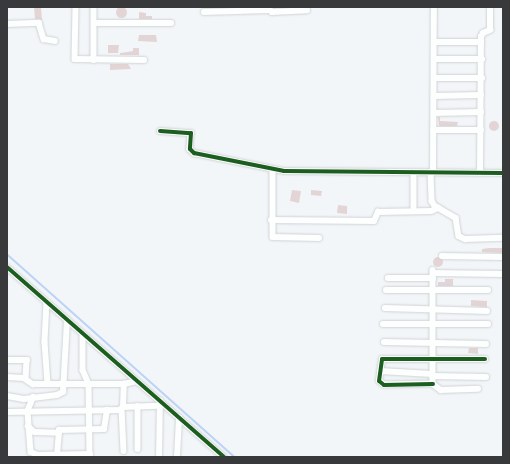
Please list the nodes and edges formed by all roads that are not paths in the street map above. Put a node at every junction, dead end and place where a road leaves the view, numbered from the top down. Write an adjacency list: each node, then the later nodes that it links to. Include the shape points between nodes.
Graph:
1 (76, 7): 16 (street, via 74,57)
2 (94, 7): 8 (street)
3 (434, 7): 12 (street)
4 (490, 7): 13 (street, via 490,30 482,32)
5 (268, 9): 6 (street, via 275,12); 7 (street)
6 (307, 10)
7 (204, 12)
8 (94, 23): 9 (street); 16 (street)
9 (172, 23)
10 (7, 24): 11 (street, via 40,23 44,39)
11 (54, 41)
12 (434, 42): 13 (street); 14 (street)
13 (481, 42): 15 (street)
14 (434, 59): 15 (street); 18 (street)
15 (482, 59): 19 (street)
16 (94, 60): 17 (street)
17 (144, 60)
18 (434, 78): 19 (street); 21 (street)
19 (482, 78): 20 (street)
20 (481, 95): 21 (street); 23 (street)
21 (434, 96): 22 (street)
22 (434, 112): 23 (street); 24 (street)
23 (481, 112): 25 (street)
24 (433, 130): 25 (street); 28 (street)
25 (481, 130): 30 (street)
26 (160, 131): 27 (street, via 191,132 190,149 194,153)
27 (273, 170): 29 (street); 34 (street)
28 (432, 172): 29 (street); 30 (street); 32 (street, via 432,201)
29 (414, 173): 33 (street)
30 (480, 173): 31 (street)
31 (503, 173)
32 (438, 208): 33 (street); 36 (street, via 456,218 458,234 462,238)
33 (414, 211): 34 (street, via 378,212 376,220 373,221)
34 (272, 220): 35 (street, via 274,238)
35 (319, 238)
36 (503, 238)
37 (442, 256): 38 (street)
38 (503, 257)
39 (7, 267): 46 (street)
40 (433, 274): 41 (street); 42 (street); 45 (street)
41 (503, 274)
42 (388, 278)
43 (386, 290): 45 (street)
44 (488, 290): 45 (street)
45 (433, 291): 48 (street)
46 (47, 302): 50 (street); 67 (street, via 45,342)
47 (385, 308): 48 (street)
48 (433, 308): 49 (street); 53 (street)
49 (487, 311)
50 (67, 320): 54 (street); 68 (street)
51 (383, 324): 53 (street)
52 (488, 324): 53 (street)
53 (433, 325): 56 (street)
54 (83, 334): 66 (street); 69 (street, via 83,370)
55 (384, 342): 56 (street)
56 (432, 343): 57 (street); 58 (street)
57 (486, 344)
58 (433, 359): 59 (street); 61 (street, via 384,358); 62 (street)
59 (485, 359)
60 (7, 360): 65 (street, via 27,360)
61 (380, 371): 62 (street); 71 (street, via 380,381 384,385)
62 (432, 375): 64 (street); 71 (street)
63 (7, 377): 65 (street)
64 (486, 377)
65 (26, 379): 67 (street, via 30,383)
66 (137, 381): 70 (street); 75 (street)
67 (48, 384): 68 (street)
68 (65, 384): 69 (street); 74 (street, via 61,394)
69 (89, 384): 70 (street); 78 (street)
70 (124, 384): 77 (street)
71 (433, 384): 72 (street, via 441,390)
72 (478, 389)
73 (7, 396): 74 (street)
74 (33, 397): 81 (street)
75 (159, 403): 76 (street); 82 (street); 90 (street)
76 (138, 406): 77 (street); 86 (street)
77 (123, 408): 79 (street); 87 (street)
78 (90, 410): 79 (street); 81 (street, via 68,413); 84 (street)
79 (107, 410): 84 (street, via 106,429)
80 (7, 412): 81 (street)
81 (28, 412): 83 (street)
82 (179, 418): 91 (street); 92 (street)
83 (28, 426): 85 (street, via 35,432); 88 (street, via 31,452)
84 (90, 430): 85 (street, via 61,429); 89 (street)
85 (58, 434): 88 (street)
86 (138, 449)
87 (124, 451)
88 (57, 455): 89 (street)
89 (90, 456)
90 (159, 457)
91 (177, 457)
92 (224, 457)

